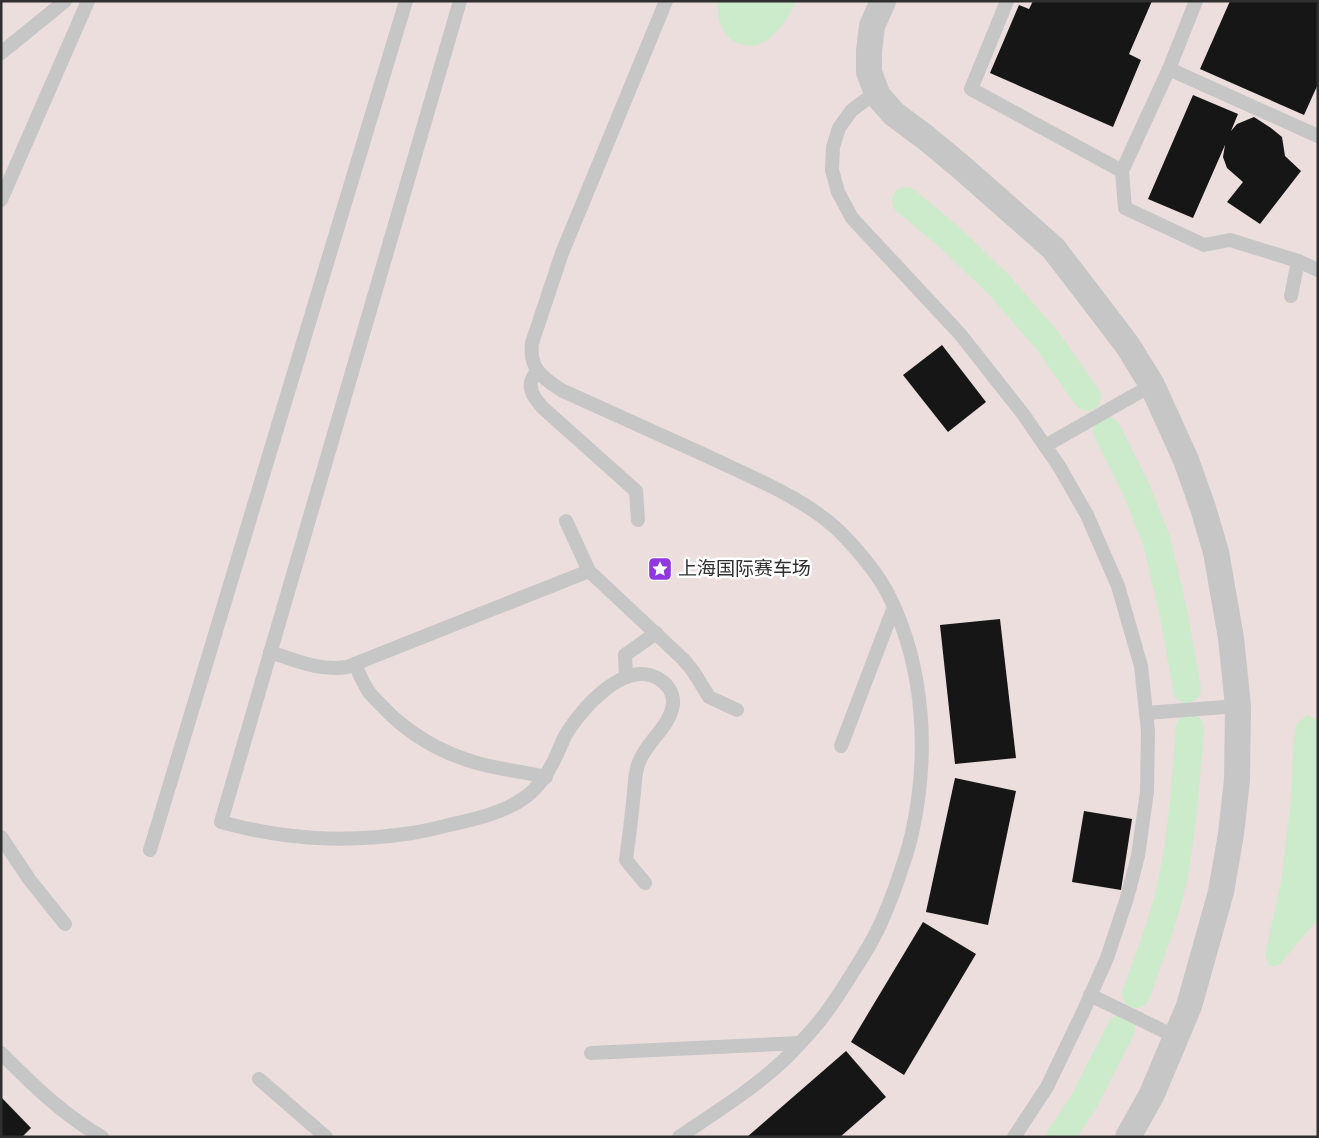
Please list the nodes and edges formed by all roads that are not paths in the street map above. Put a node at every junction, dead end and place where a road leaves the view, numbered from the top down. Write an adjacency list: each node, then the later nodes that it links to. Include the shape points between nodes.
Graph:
1 (65, 1): 9 (lane)
2 (88, 1): 14 (lane)
3 (406, 1): 35 (lane)
4 (460, 1): 26 (lane)
5 (666, 1): 18 (lane, via 562,253 530,352)
6 (883, 1): 11 (street, via 872,26 869,51 869,72)
7 (1007, 1): 13 (lane, via 971,89)
8 (1196, 1): 10 (lane)
9 (1, 53)
10 (1168, 69): 12 (lane); 13 (lane)
11 (876, 92): 19 (street, via 894,114 960,166 1053,248 1117,331); 20 (lane, via 851,111 839,128 832,170 838,192 852,218 960,334)
12 (1317, 133)
13 (1122, 171): 15 (lane, via 1125,208 1204,245 1230,240)
14 (1, 200)
15 (1298, 261): 16 (lane); 17 (lane)
16 (1318, 270)
17 (1291, 296)
18 (537, 370): 22 (lane, via 531,382 534,397 636,491); 24 (lane, via 561,390 747,474 815,513 855,548)
19 (1152, 385): 20 (lane); 29 (street, via 1186,460 1216,552 1232,638)
20 (1045, 446): 31 (lane, via 1087,515 1118,586 1141,666)
21 (566, 520): 23 (lane)
22 (638, 520)
23 (589, 571): 25 (lane); 27 (lane)
24 (894, 607): 32 (lane); 41 (lane, via 916,677 920,713 922,747 912,834 892,897 875,935 836,999)
25 (656, 633): 28 (lane, via 625,655); 30 (lane, via 688,665 709,697)
26 (270, 652): 27 (lane, via 321,668 334,669); 33 (lane, via 221,822 297,837 334,839 414,833 480,818 508,807 526,797)
27 (355, 664): 33 (lane, via 370,694 393,718 424,740 478,763)
28 (626, 677): 33 (lane, via 604,690 578,716); 37 (lane, via 647,674 657,678 665,683 673,700 666,723 638,764 626,860)
29 (1238, 706): 31 (lane); 40 (street, via 1238,780 1221,892 1190,1006)
30 (737, 710)
31 (1146, 713): 39 (lane, via 1147,792 1138,856 1107,958)
32 (841, 746)
33 (546, 777)
34 (3, 840): 36 (lane); 38 (lane)
35 (150, 850)
36 (1, 859)
37 (645, 883)
38 (65, 924)
39 (1090, 995): 40 (lane); 48 (lane, via 1047,1087)
40 (1176, 1037): 49 (street, via 1152,1094)
41 (800, 1043): 43 (lane); 47 (lane, via 758,1082)
42 (2, 1052): 45 (lane, via 52,1102)
43 (591, 1053)
44 (260, 1079): 46 (lane)
45 (102, 1137)
46 (326, 1137)
47 (679, 1137)
48 (1014, 1137)
49 (1128, 1137)

